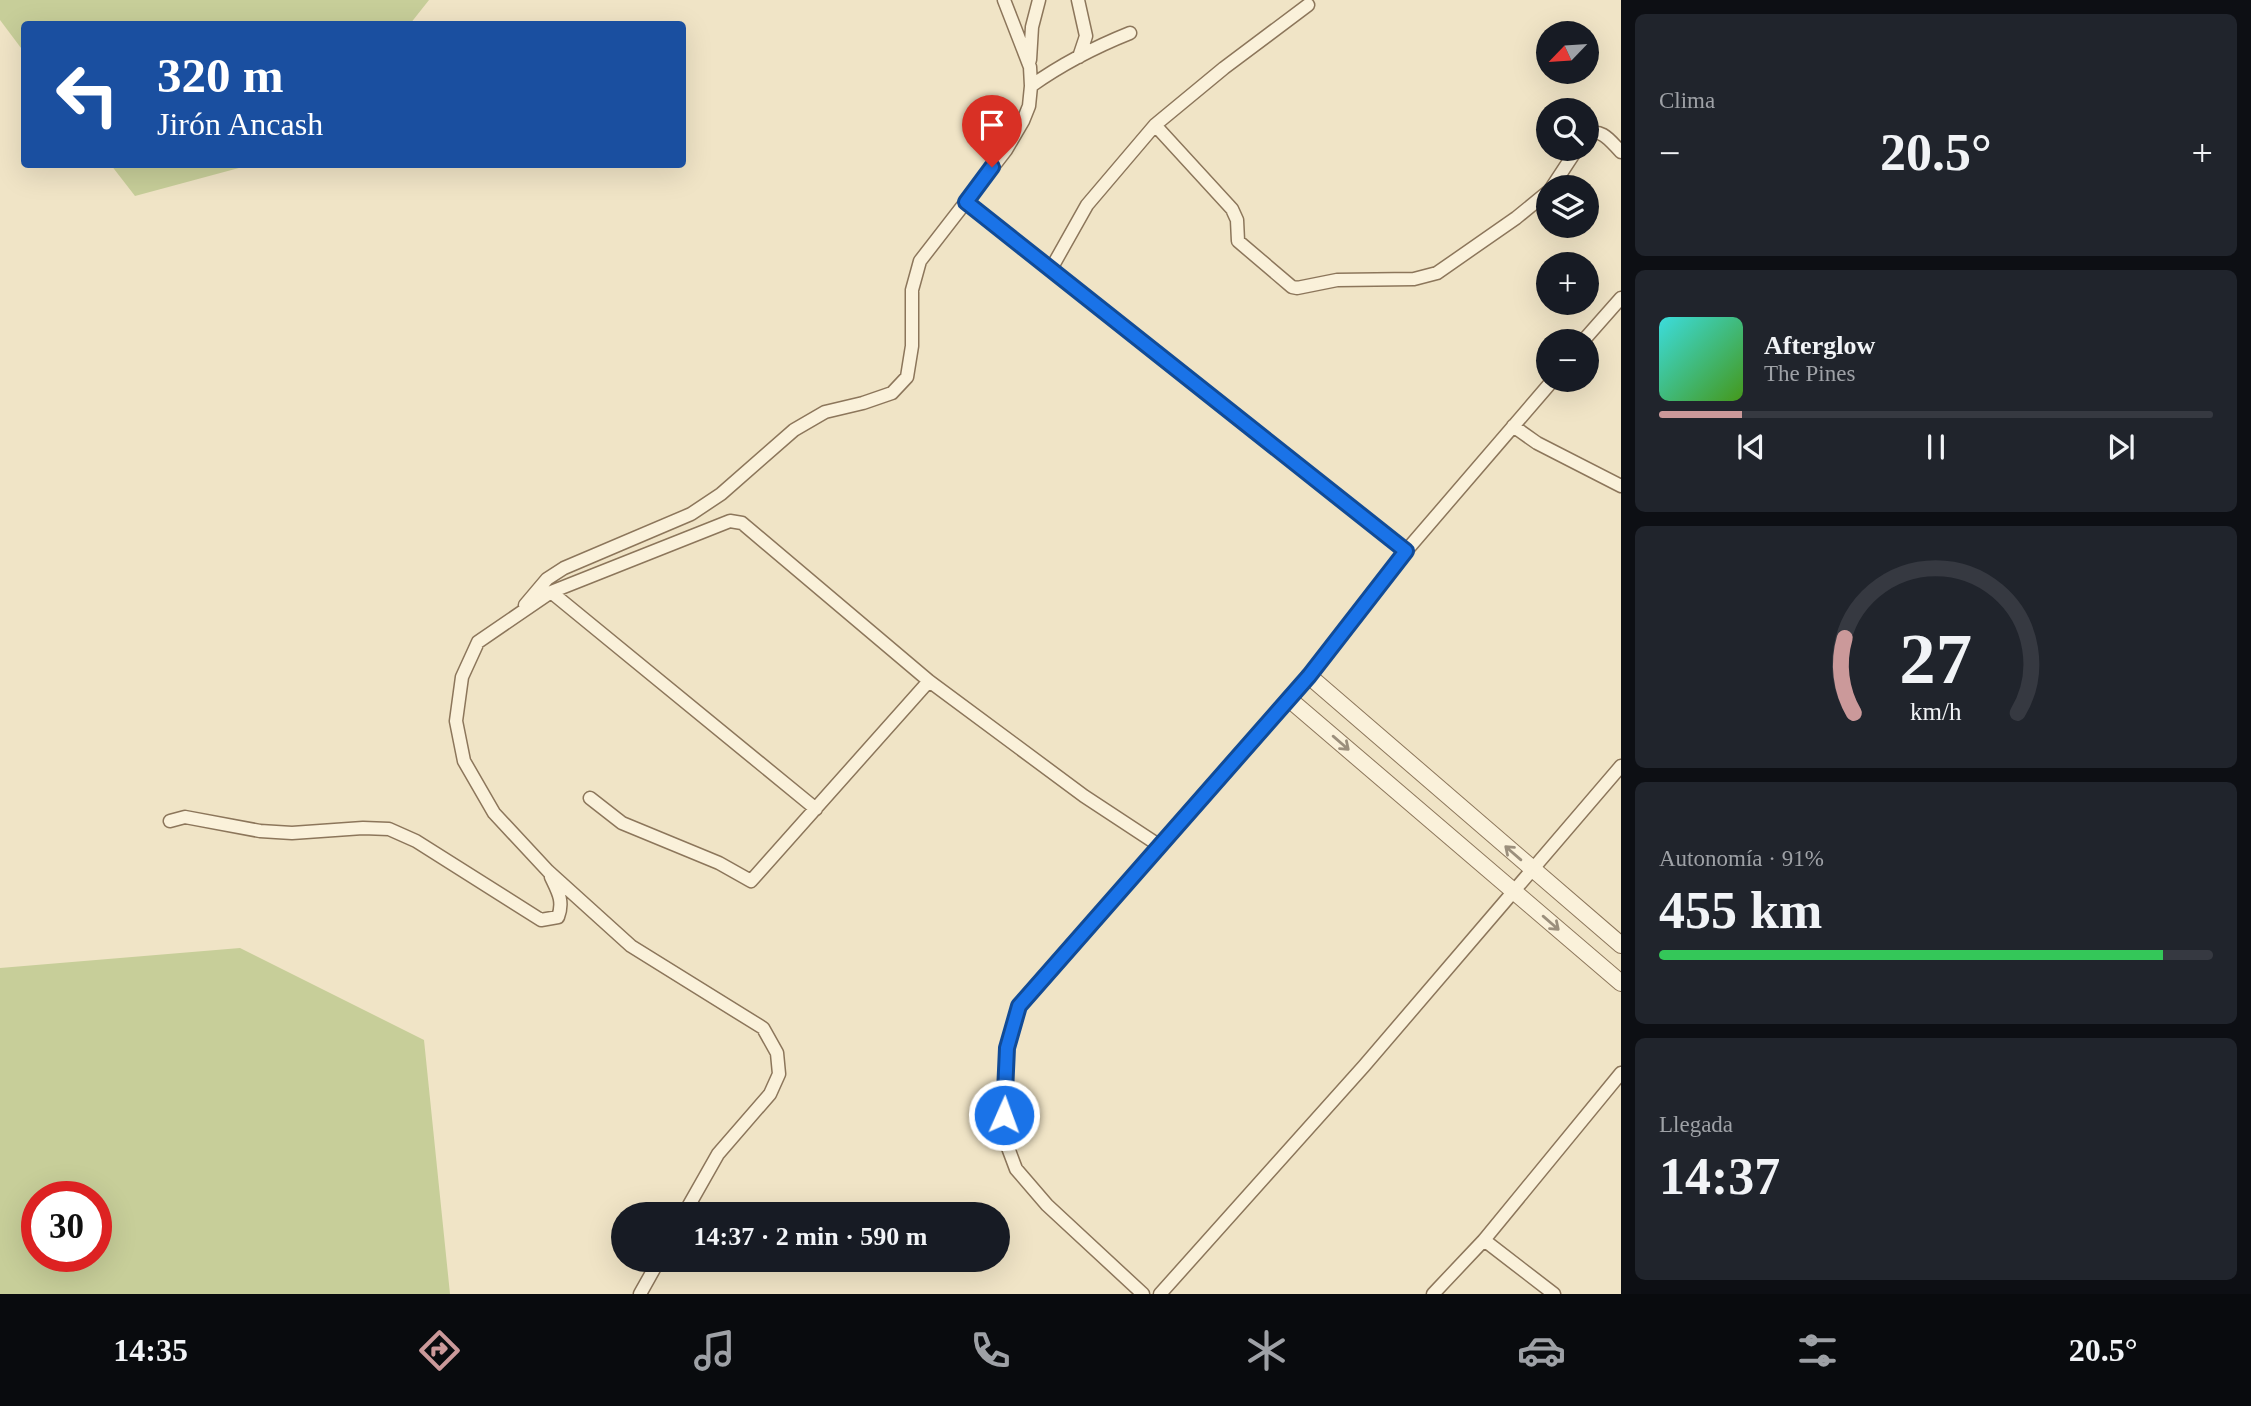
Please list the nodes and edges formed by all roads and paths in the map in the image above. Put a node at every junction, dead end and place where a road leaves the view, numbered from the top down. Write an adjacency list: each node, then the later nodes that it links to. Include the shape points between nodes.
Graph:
1 (1004, 0): 7 (street)
2 (1039, 0): 7 (street)
3 (1078, 0): 6 (street, via 1086,36)
4 (1308, 5): 9 (street)
5 (1130, 33): 6 (street)
6 (1078, 58): 8 (street)
7 (1030, 67): 8 (street)
8 (1031, 86): 12 (street, via 1023,121)
9 (1154, 125): 13 (street, via 1232,209 1238,241 1292,287 1337,280 1414,279 1437,273); 14 (street, via 1087,205)
10 (1599, 132): 11 (street)
11 (1621, 152)
12 (966, 202): 14 (street); 22 (street, via 920,261 912,290 907,377 892,393 825,411 794,430 722,494 691,514 547,579)
13 (1536, 203)
14 (1051, 269): 20 (street)
15 (1621, 298): 16 (street)
16 (1594, 329)
17 (1543, 392): 18 (street)
18 (1513, 426): 19 (street, via 1536,443); 20 (street)
19 (1621, 486)
20 (1406, 551): 23 (street)
21 (551, 592): 22 (street); 24 (street, via 730,521 742,523); 28 (street)
22 (516, 616): 32 (street, via 478,642 462,677 456,721 464,761 494,813)
23 (1309, 676): 25 (street); 31 (street, one-way to 23)
24 (929, 681): 28 (street); 30 (street)
25 (1289, 699): 30 (street); 33 (street, one-way to 33)
26 (1621, 766): 31 (street)
27 (590, 798): 28 (street, via 621,823 751,881)
28 (816, 809)
29 (170, 821): 32 (street, via 185,817 292,834 389,829 416,841 541,920 558,917 562,907)
30 (1160, 846): 42 (street, via 1019,1006 1007,1048 1004,1137 1016,1169 1046,1205)
31 (1534, 870): 33 (street); 34 (street)
32 (548, 871): 37 (street, via 631,946 763,1028 778,1053 779,1074 770,1094 718,1154)
33 (1514, 892): 35 (street, one-way to 35); 40 (street)
34 (1621, 945)
35 (1621, 983)
36 (1621, 1073): 38 (street)
37 (691, 1202)
38 (1484, 1240): 43 (street); 44 (street)
39 (652, 1272): 41 (street)
40 (1165, 1292)
41 (640, 1294)
42 (1143, 1294)
43 (1433, 1294)
44 (1554, 1294)

